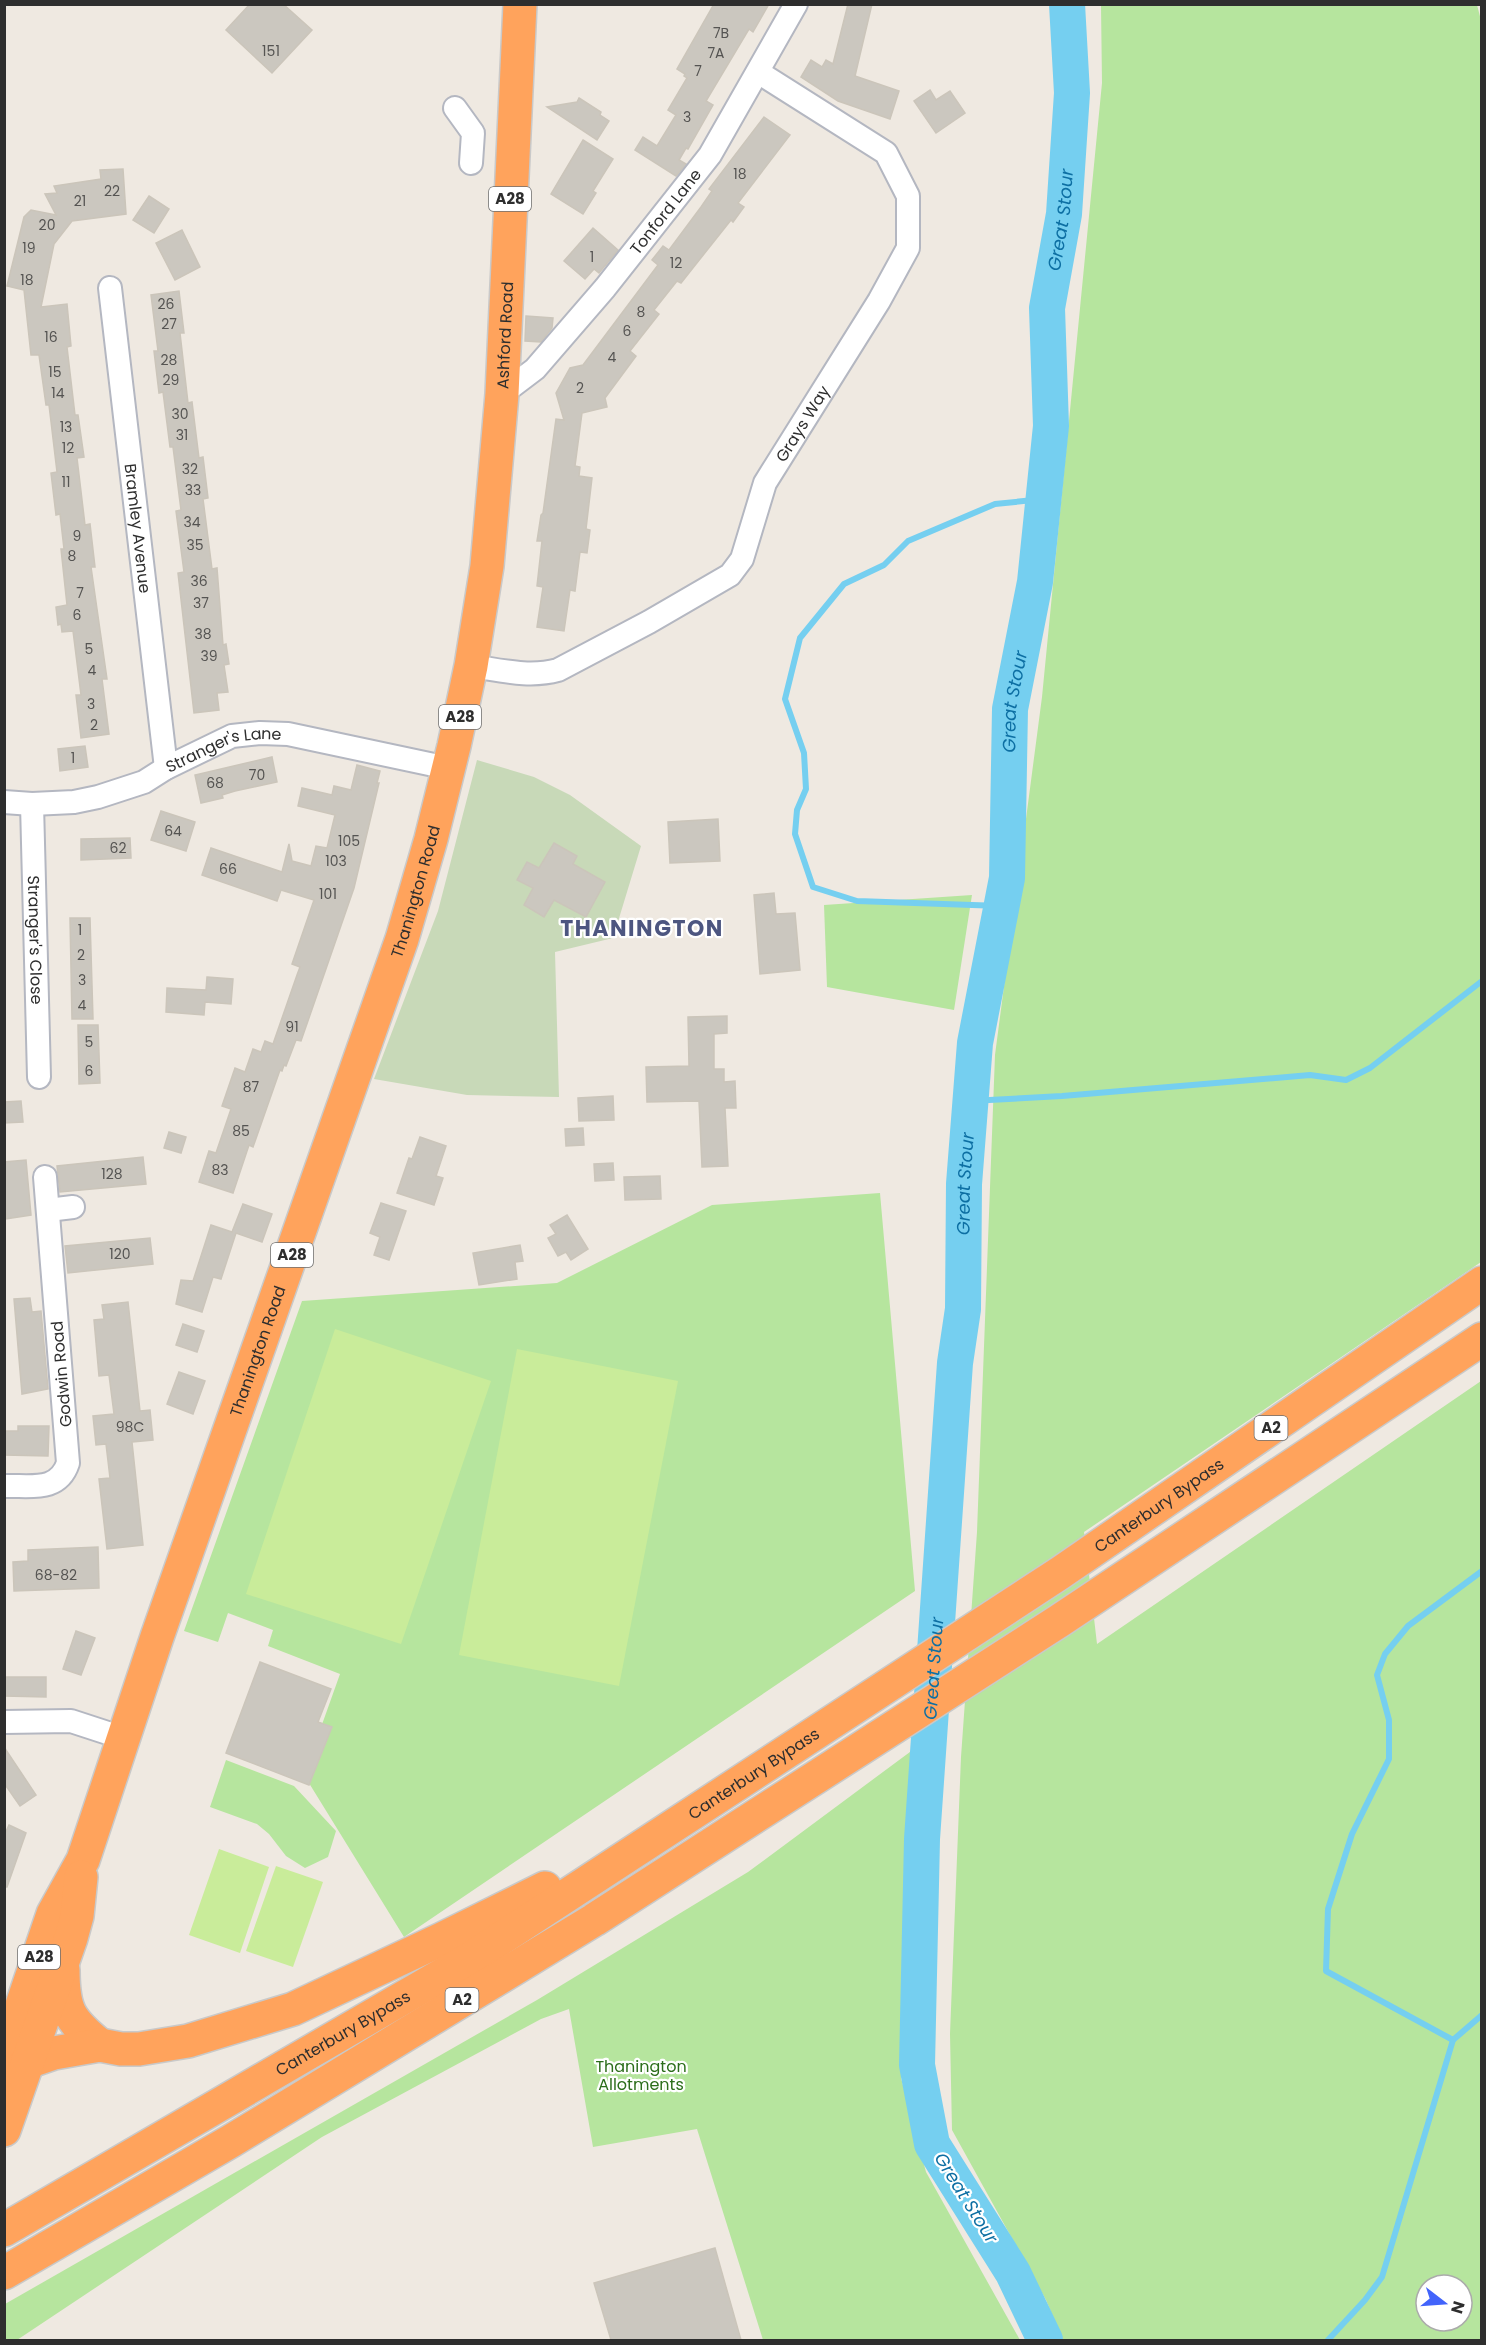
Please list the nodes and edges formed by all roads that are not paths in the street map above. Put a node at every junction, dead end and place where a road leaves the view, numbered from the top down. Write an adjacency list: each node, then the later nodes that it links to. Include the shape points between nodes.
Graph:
1 (520, 4): 7 (highway, Ashford Road / A28)
2 (796, 4): 3 (street, Tonford Lane)
3 (758, 72): 7 (street, Tonford Lane, via 710,155 632,254 535,369); 8 (street, Grays Way, via 885,153 908,196 908,248 765,483 742,559 730,575 558,670 541,675 519,674)
4 (455, 108): 5 (street, via 473,133)
5 (471, 163)
6 (110, 288): 9 (street, Bramley Avenue)
7 (502, 394): 8 (highway, Ashford Road / A28, via 487,567)
8 (471, 666): 10 (highway, Thanington Road / A28)
9 (166, 768): 10 (street, Stranger's Lane, via 232,736 260,733 288,734); 12 (street, Stranger's Lane, via 144,782 98,797)
10 (448, 768): 21 (highway, Thanington Road / A28, via 402,939)
11 (4, 802): 12 (street, Stranger's Lane)
12 (32, 804): 13 (street, Stranger's Close)
13 (39, 1077)
14 (45, 1177): 16 (street, Godwin Road)
15 (73, 1208): 16 (street)
16 (48, 1210): 19 (street, Godwin Road, via 68,1463 63,1476 50,1484)
17 (1482, 1283): 22 (highway, Canterbury Bypass / A2, via 1060,1573)
18 (1482, 1339): 30 (highway, Canterbury Bypass / A2, via 1059,1621 594,1920 231,2141)
19 (4, 1486)
20 (4, 1722): 21 (street, via 71,1721)
21 (123, 1738): 23 (highway, Thanington Road / A28)
22 (688, 1817): 25 (highway, A2, via 293,2009 188,2042 139,2049); 29 (highway, Canterbury Bypass / A2, via 468,1960)
23 (83, 1860): 24 (highway, Thanington Road / A28, via 77,1916); 26 (highway, Thanington Road / A28, via 53,1914)
24 (63, 1961): 25 (highway, via 67,2007 82,2030); 26 (highway, Thanington Road / A28)
25 (100, 2045): 26 (highway, A2)
26 (16, 2060): 27 (highway, A2); 28 (highway, Thanington Road / A28)
27 (4, 2087)
28 (4, 2130)
29 (4, 2230)
30 (4, 2273)

